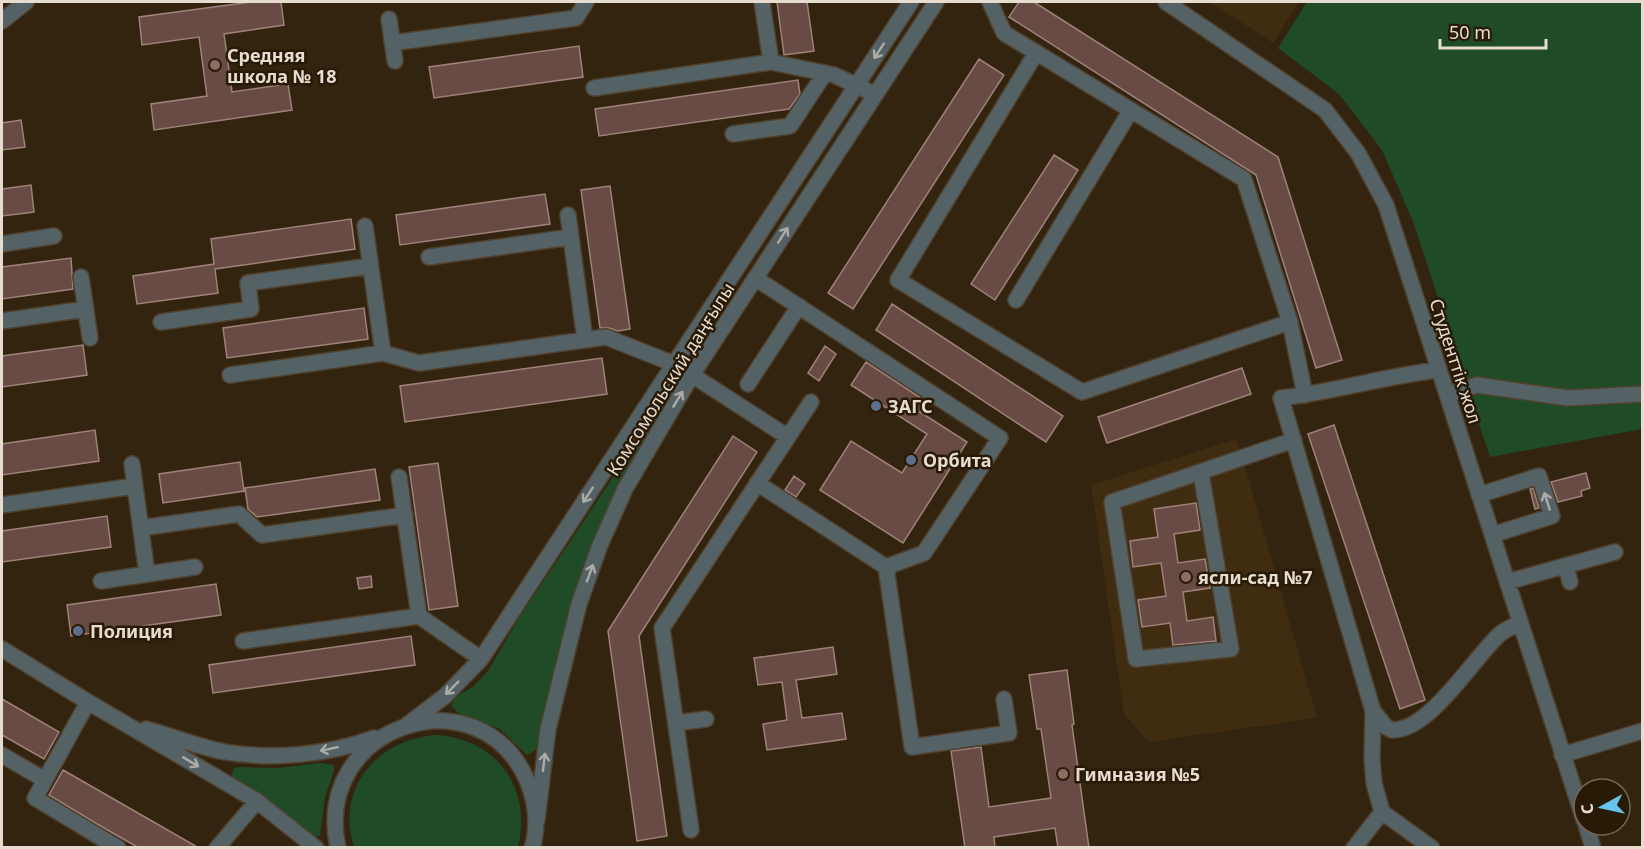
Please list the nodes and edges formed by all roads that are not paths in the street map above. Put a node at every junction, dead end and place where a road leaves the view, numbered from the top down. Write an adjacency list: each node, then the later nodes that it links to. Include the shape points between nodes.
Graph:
1 (26, 2): 9 (street)
2 (586, 2): 10 (street, via 576,18)
3 (762, 2): 13 (street)
4 (911, 2): 15 (street, Комсомольский даңғылы, one-way to 15)
5 (936, 2): 17 (street, Комсомольский даңғылы)
6 (990, 2): 11 (street, via 1004,33)
7 (1166, 2): 39 (street, Студенттік жол, via 1325,110 1359,153 1386,205)
8 (389, 19): 10 (street)
9 (2, 21)
10 (392, 43): 12 (street)
11 (1036, 53): 18 (street); 34 (street, via 898,280 1082,392)
12 (395, 61)
13 (771, 62): 14 (street); 16 (street)
14 (825, 73): 15 (street); 19 (street, via 790,126)
15 (857, 85): 17 (street); 38 (street, Комсомольский даңғылы)
16 (594, 88)
17 (873, 95): 28 (street, Комсомольский даңғылы, one-way to 17)
18 (1131, 110): 29 (street); 34 (street, via 1244,179)
19 (733, 134)
20 (568, 215): 23 (street)
21 (365, 226): 26 (street)
22 (54, 236): 24 (street)
23 (571, 237): 25 (street); 36 (street)
24 (2, 244)
25 (429, 257)
26 (370, 266): 33 (street, via 248,283 252,309); 37 (street)
27 (81, 276): 31 (street)
28 (755, 278): 30 (street); 41 (street, Комсомольский даңғылы)
29 (1016, 300)
30 (799, 306): 42 (street); 62 (street, via 1000,438 924,553)
31 (86, 309): 32 (street); 35 (street)
32 (2, 321)
33 (161, 322)
34 (1290, 322): 44 (street)
35 (90, 338)
36 (585, 339): 37 (street, via 419,363); 38 (street, via 606,337)
37 (383, 353): 40 (street)
38 (674, 364): 71 (street, Комсомольский даңғылы, one-way to 71)
39 (1438, 370): 44 (street); 45 (street, Студенттік жол)
40 (230, 375)
41 (692, 375): 47 (street); 87 (street, Комсомольский даңғылы, one-way to 41, via 548,729 579,604 624,489)
42 (748, 384)
43 (1642, 394): 45 (street, via 1568,398 1477,385)
44 (1305, 395): 48 (street, via 1281,398)
45 (1447, 395): 54 (street, Студенттік жол)
46 (811, 402): 47 (street)
47 (788, 437): 52 (street)
48 (1294, 440): 50 (street); 74 (street)
49 (132, 464): 53 (street)
50 (1201, 472): 50 (street, via 1112,502 1136,659 1231,649)
51 (399, 477): 56 (street)
52 (758, 483): 62 (street); 77 (street, via 662,628)
53 (135, 486): 55 (street); 57 (street)
54 (1479, 495): 58 (street, Студенттік жол); 58 (street, one-way to 54, via 1552,516 1543,486 1539,476)
55 (2, 505)
56 (405, 515): 57 (street, via 262,536 238,514); 67 (street)
57 (141, 528): 63 (street)
58 (1492, 535): 65 (street, Студенттік жол)
59 (1615, 552): 60 (street)
60 (1566, 566): 65 (street); 66 (street)
61 (195, 567): 63 (street)
62 (886, 567): 72 (street, via 912,747 1009,733)
63 (147, 574): 64 (street)
64 (101, 581)
65 (1507, 582): 68 (street, Студенттік жол)
66 (1570, 582)
67 (419, 616): 69 (street); 71 (street)
68 (1520, 622): 74 (street, via 1502,632 1461,681 1410,727 1392,730); 82 (street, Студенттік жол)
69 (243, 641)
70 (2, 649): 73 (street)
71 (481, 659): 78 (street, Комсомольский даңғылы, one-way to 78, via 445,696)
72 (1004, 699)
73 (88, 702): 76 (street); 83 (street)
74 (1373, 711): 86 (street, via 1373,771)
75 (706, 719): 77 (street)
76 (123, 722): 80 (street, one-way to 76, via 303,754 262,757 223,751); 85 (street, one-way to 85)
77 (676, 723): 88 (street)
78 (407, 725): 80 (street); 87 (street, via 434,721 460,724 484,733 505,749 522,770 533,794)
79 (1642, 731): 82 (street)
80 (385, 734): 93 (street, via 363,752 346,775 336,802)
81 (2, 755): 83 (street)
82 (1562, 755): 84 (street, Студенттік жол)
83 (45, 780): 90 (street, via 35,798)
84 (1572, 785)
85 (257, 801): 91 (street); 92 (street)
86 (1382, 812): 94 (street); 95 (street)
87 (537, 820): 89 (street)
88 (691, 830)
89 (535, 844)
90 (118, 848)
91 (217, 848)
92 (316, 848)
93 (338, 848)
94 (1354, 848)
95 (1432, 848)

